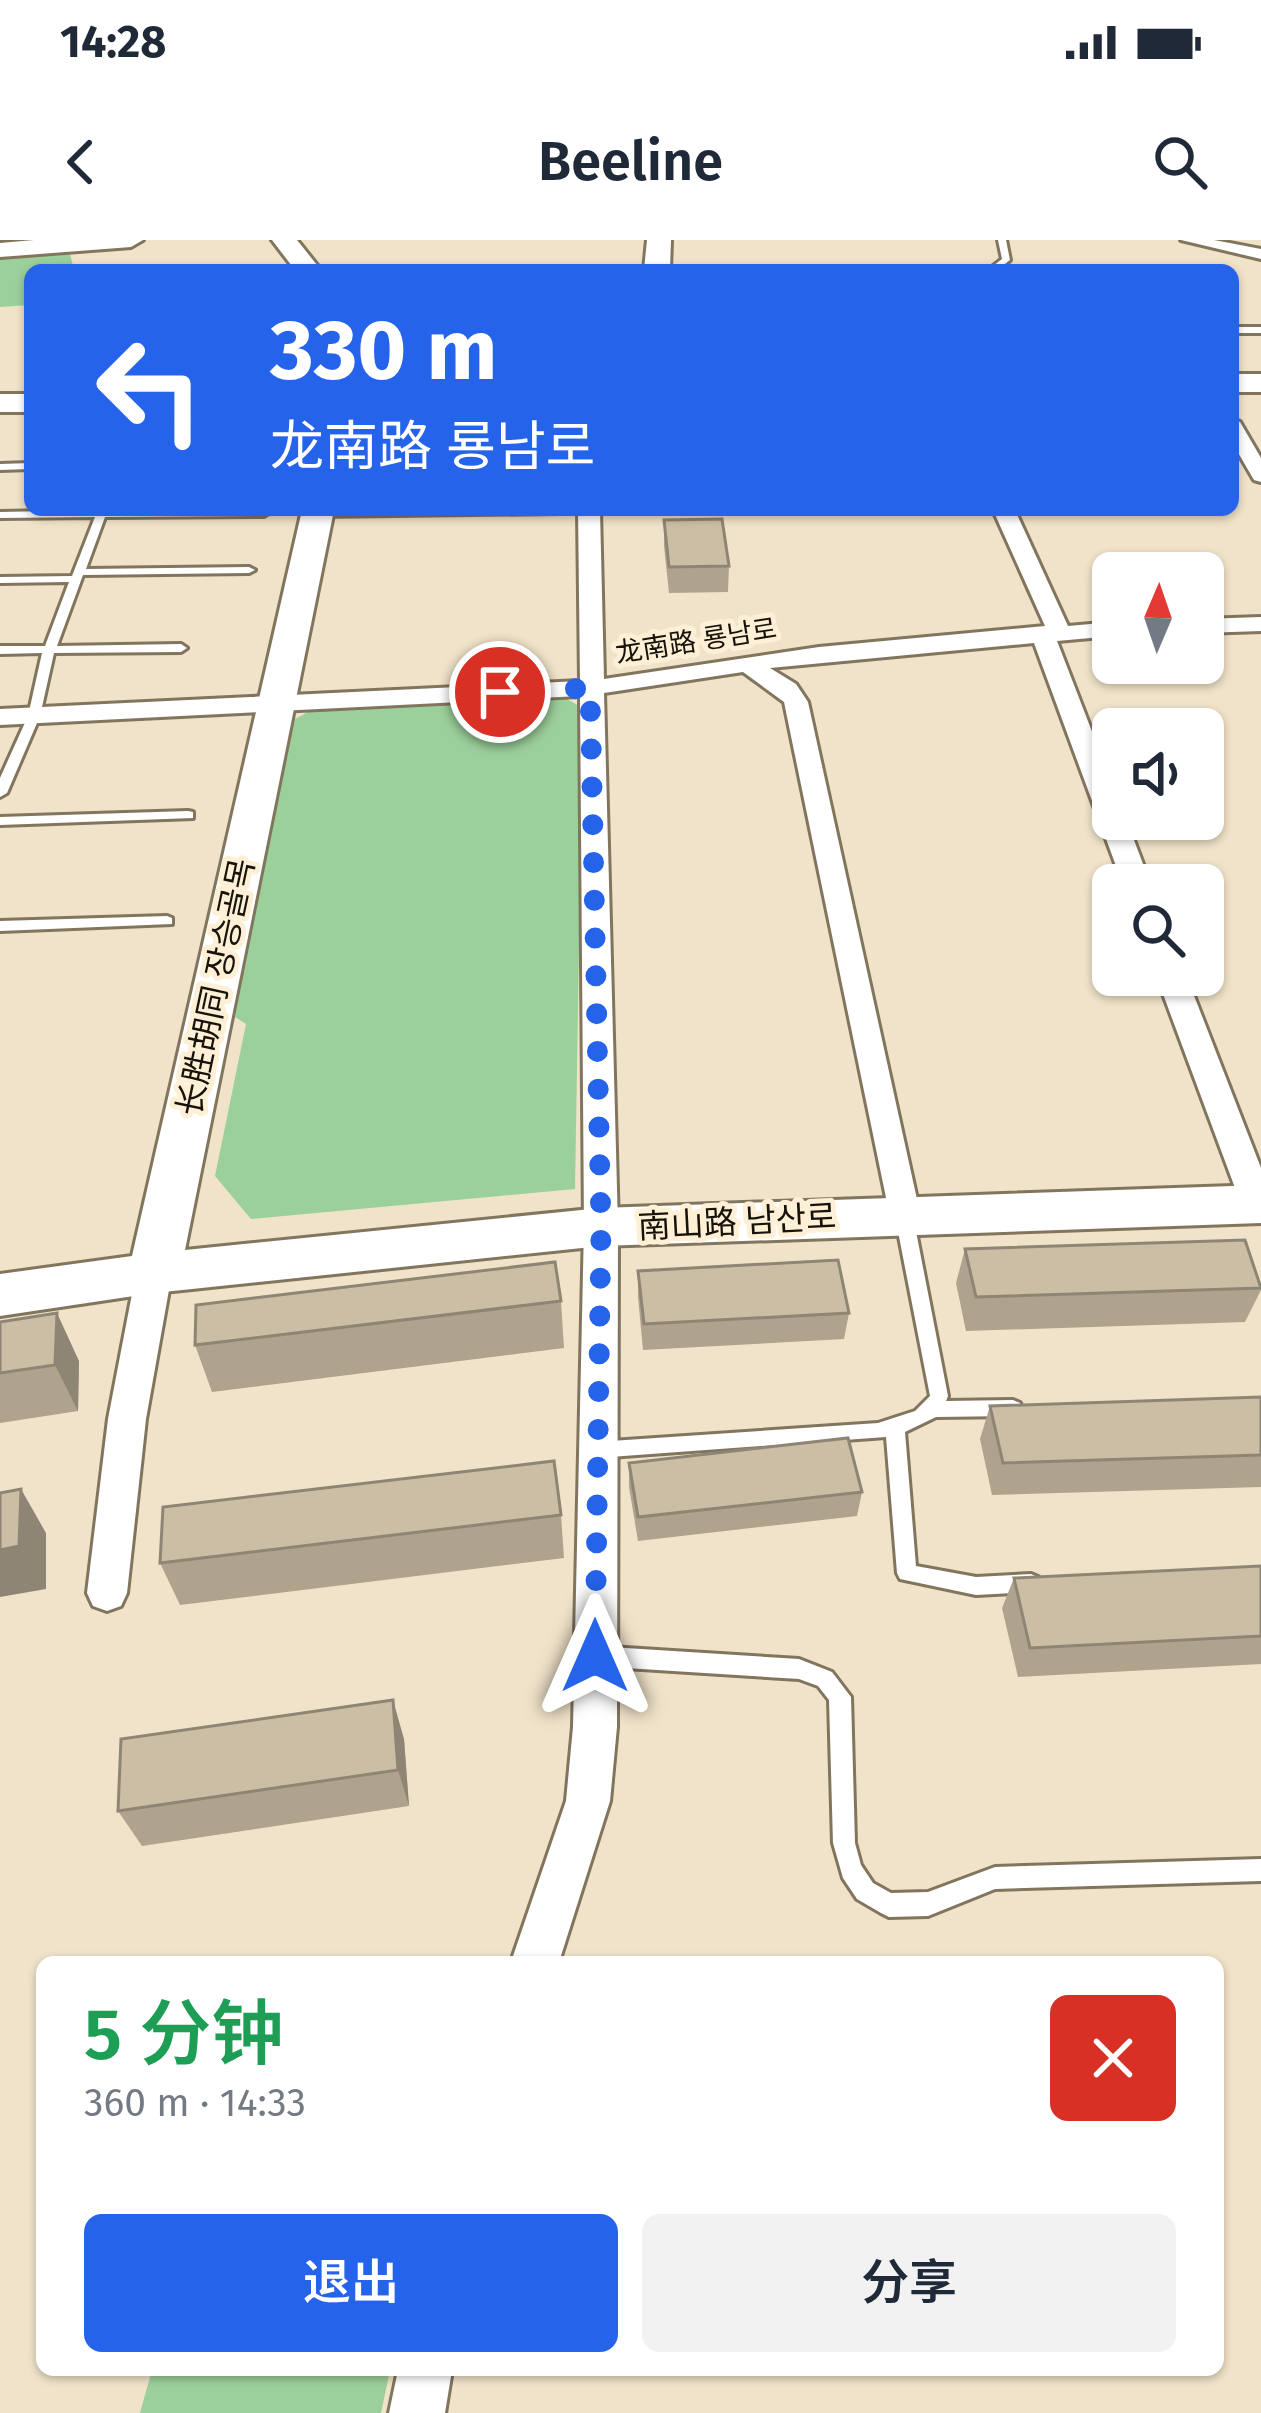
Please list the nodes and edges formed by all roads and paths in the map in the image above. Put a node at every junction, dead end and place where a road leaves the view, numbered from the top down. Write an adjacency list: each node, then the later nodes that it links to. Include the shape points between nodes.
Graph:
1 (131, 240): 4 (street)
2 (284, 240): 6 (street)
3 (1189, 240): 5 (street)
4 (0, 250)
5 (1261, 254)
6 (303, 264)
7 (1239, 437): 8 (street)
8 (1261, 476)
9 (101, 516): 14 (lane)
10 (317, 516): 25 (street, 长胜胡同 장승골목)
11 (589, 516): 24 (street)
12 (1006, 516): 19 (street)
13 (249, 570): 14 (lane)
14 (78, 576): 15 (lane); 22 (lane)
15 (0, 580)
16 (1261, 624): 17 (street)
17 (1224, 625)
18 (1092, 630): 19 (street, 龙南路 룡남로)
19 (1050, 632): 23 (street, 龙南路 룡남로); 31 (street)
20 (182, 648): 22 (lane)
21 (0, 650): 22 (lane)
22 (49, 650): 26 (lane)
23 (746, 664): 24 (street, 龙南路 룡남로); 36 (street, via 796,702)
24 (590, 688): 25 (street, 龙南路 룡남로); 37 (street)
25 (275, 702): 26 (street, 龙南路 룡남로); 38 (street, 长胜胡同 장승골목)
26 (34, 716): 27 (street, 龙南路 룡남로); 28 (lane)
27 (0, 717)
28 (0, 793)
29 (188, 815): 30 (lane)
30 (0, 821)
31 (1130, 864)
32 (167, 921): 33 (lane)
33 (0, 926)
34 (1179, 996): 35 (street)
35 (1259, 1204): 36 (street, 南山路 남산로)
36 (903, 1213): 37 (street, 南山路 남산로); 41 (lane, via 939,1396)
37 (601, 1227): 38 (street, 南山路 남산로); 43 (street)
38 (154, 1273): 39 (street, 南山路 남산로); 45 (street)
39 (0, 1295)
40 (1030, 1407): 41 (lane)
41 (934, 1409): 42 (lane)
42 (895, 1427): 43 (lane); 44 (lane, via 908,1574 976,1586)
43 (596, 1450): 46 (street)
44 (1045, 1583)
45 (107, 1592)
46 (595, 1656): 47 (lane, via 799,1669 825,1679 840,1697 850,1870 889,1905 928,1904 995,1878); 48 (street, via 588,1801)
47 (1261, 1870)
48 (537, 1956)
49 (424, 2376): 50 (street)
50 (417, 2413)

